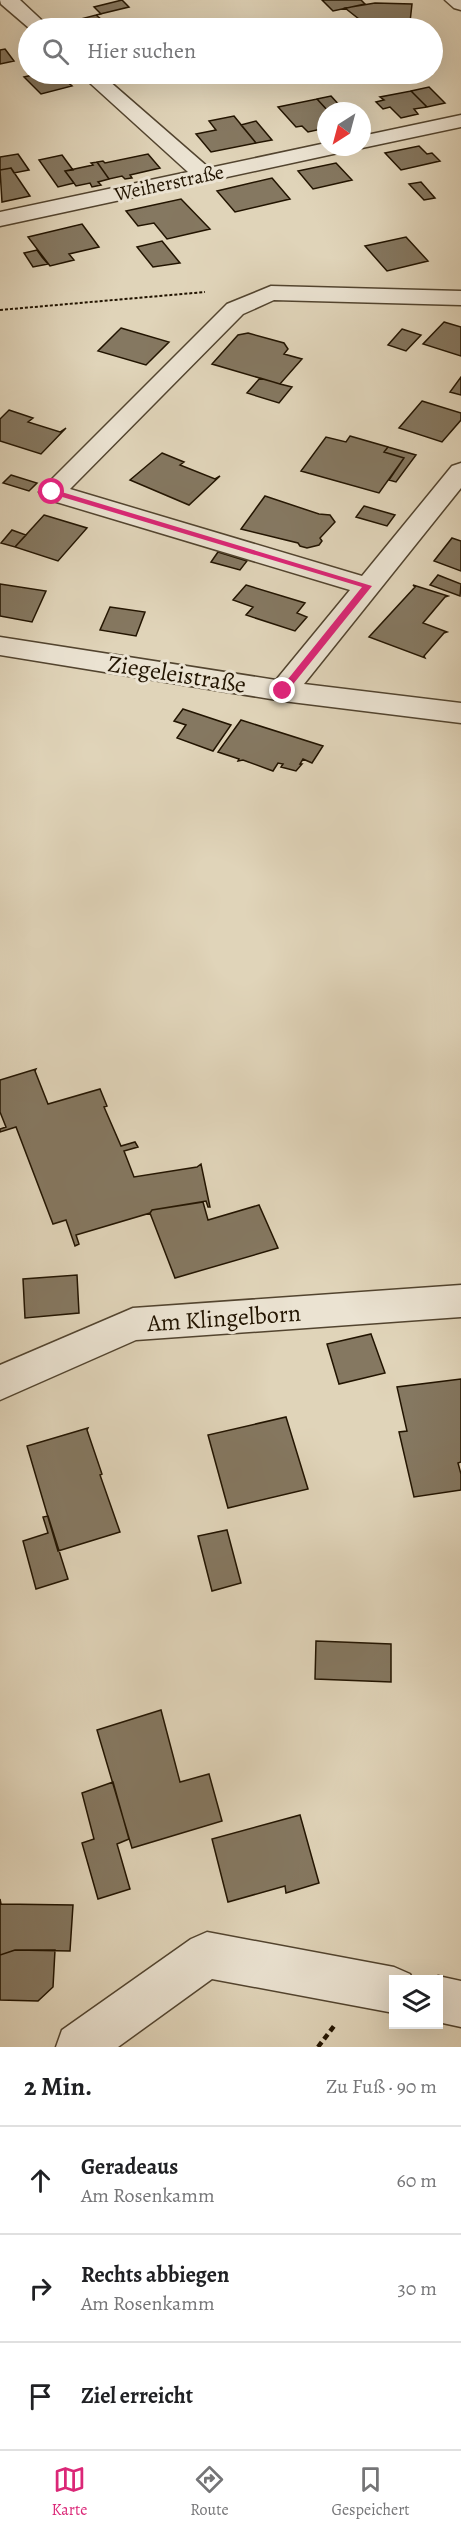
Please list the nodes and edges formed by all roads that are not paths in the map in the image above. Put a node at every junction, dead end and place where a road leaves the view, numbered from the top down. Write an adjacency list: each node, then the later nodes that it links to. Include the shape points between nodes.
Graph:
1 (8, 0): 4 (street)
2 (455, 0): 3 (street)
3 (461, 4)
4 (29, 18)
5 (101, 84): 9 (street)
6 (461, 121): 7 (street)
7 (371, 140)
8 (317, 151): 9 (street, Weiherstraße)
9 (204, 175): 10 (street, Weiherstraße)
10 (0, 219)
11 (461, 298): 13 (street, via 271,293 235,309 52,492)
12 (461, 471): 13 (street)
13 (368, 586): 15 (street)
14 (0, 646): 15 (street, Ziegeleistraße)
15 (283, 691): 16 (street, Ziegeleistraße)
16 (461, 713)
17 (461, 1301): 18 (street, Am Klingelborn, via 133,1324)
18 (0, 1383)
19 (389, 1989): 22 (street, via 207,1955)
20 (443, 2000): 21 (street)
21 (461, 2004)
22 (79, 2047)

